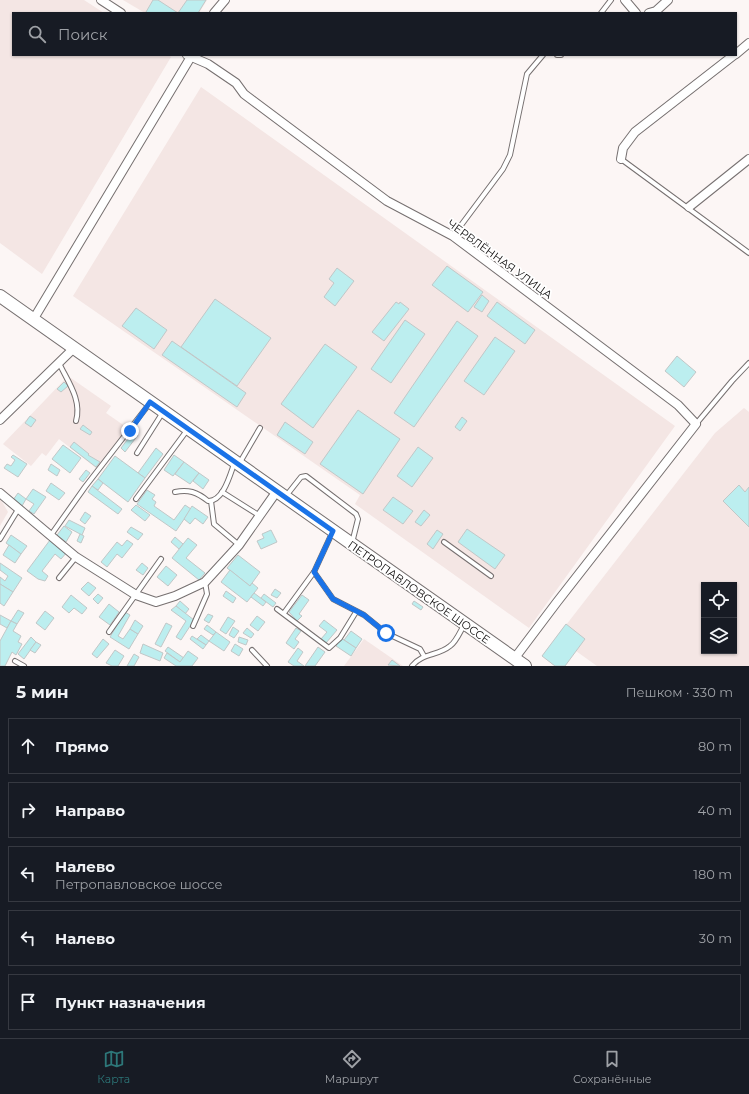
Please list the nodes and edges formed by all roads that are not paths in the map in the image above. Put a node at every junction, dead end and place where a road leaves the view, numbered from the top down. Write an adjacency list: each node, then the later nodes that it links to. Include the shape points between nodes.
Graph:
1 (101, 0): 6 (street)
2 (225, 0): 7 (street)
3 (611, 0): 8 (lane)
4 (625, 0): 9 (street)
5 (668, 0): 10 (street)
6 (119, 12)
7 (215, 12)
8 (601, 12)
9 (635, 12)
10 (652, 12)
11 (749, 43): 12 (street)
12 (737, 52)
13 (190, 56): 19 (street, ЧЕРВЛЁННАЯ УЛИЦА, via 208,64 236,83 244,94 387,201); 22 (street)
14 (542, 56): 19 (lane, via 527,74 510,155 503,170)
15 (732, 56): 16 (street, via 635,132 623,148)
16 (621, 159): 18 (lane)
17 (749, 159): 18 (street)
18 (689, 207): 20 (lane)
19 (453, 236): 30 (street, ЧЕРВЛЁННАЯ УЛИЦА, via 678,405)
20 (749, 253)
21 (0, 296): 22 (main road, ПЕТРОПАВЛОВСКОЕ ШОССЕ)
22 (33, 320): 23 (main road, ПЕТРОПАВЛОВСКОЕ ШОССЕ)
23 (73, 348): 24 (street); 26 (main road, ПЕТРОПАВЛОВСКОЕ ШОССЕ)
24 (58, 363): 28 (street); 29 (lane, via 74,390 79,411)
25 (749, 363): 30 (lane)
26 (150, 402): 27 (main road, ПЕТРОПАВЛОВСКОЕ ШОССЕ); 44 (lane)
27 (163, 411): 32 (main road, ПЕТРОПАВЛОВСКОЕ ШОССЕ); 33 (lane)
28 (0, 420)
29 (76, 421)
30 (696, 424): 64 (street)
31 (260, 428): 34 (lane)
32 (188, 429): 34 (main road, ПЕТРОПАВЛОВСКОЕ ШОССЕ); 39 (lane)
33 (137, 453)
34 (237, 463): 36 (lane); 38 (main road, ПЕТРОПАВЛОВСКОЕ ШОССЕ)
35 (175, 492): 40 (lane, via 186,490)
36 (222, 492): 40 (lane); 42 (lane)
37 (0, 493): 41 (street)
38 (281, 494): 42 (street); 43 (main road, ПЕТРОПАВЛОВСКОЕ ШОССЕ); 47 (lane, via 301,477 306,476 356,514 358,520)
39 (136, 499)
40 (211, 501): 48 (lane, via 214,524)
41 (19, 508): 44 (street); 45 (lane)
42 (260, 516): 48 (street)
43 (333, 531): 47 (main road, ПЕТРОПАВЛОВСКОЕ ШОССЕ); 51 (lane)
44 (51, 535): 49 (street)
45 (0, 539)
46 (444, 542): 52 (lane)
47 (352, 544): 59 (main road, ПЕТРОПАВЛОВСКОЕ ШОССЕ)
48 (239, 545): 54 (street)
49 (76, 557): 53 (lane); 55 (street)
50 (161, 560): 55 (lane)
51 (314, 572): 57 (lane, via 333,599); 58 (lane)
52 (491, 576)
53 (59, 578)
54 (205, 582): 55 (street, via 176,596 156,602); 60 (lane, via 207,594)
55 (136, 595): 61 (lane)
56 (277, 609): 58 (lane)
57 (356, 612): 58 (lane, via 340,638 330,648); 63 (lane, via 364,615 386,633 420,649)
58 (284, 613)
59 (465, 624): 63 (lane, via 452,646); 64 (main road, ПЕТРОПАВЛОВСКОЕ ШОССЕ)
60 (193, 626)
61 (109, 632)
62 (252, 650): 67 (lane)
63 (424, 656): 68 (lane)
64 (514, 659): 69 (main road, ПЕТРОПАВЛОВСКОЕ ШОССЕ)
65 (15, 660): 66 (lane)
66 (24, 666)
67 (267, 666)
68 (412, 666)
69 (525, 666)

